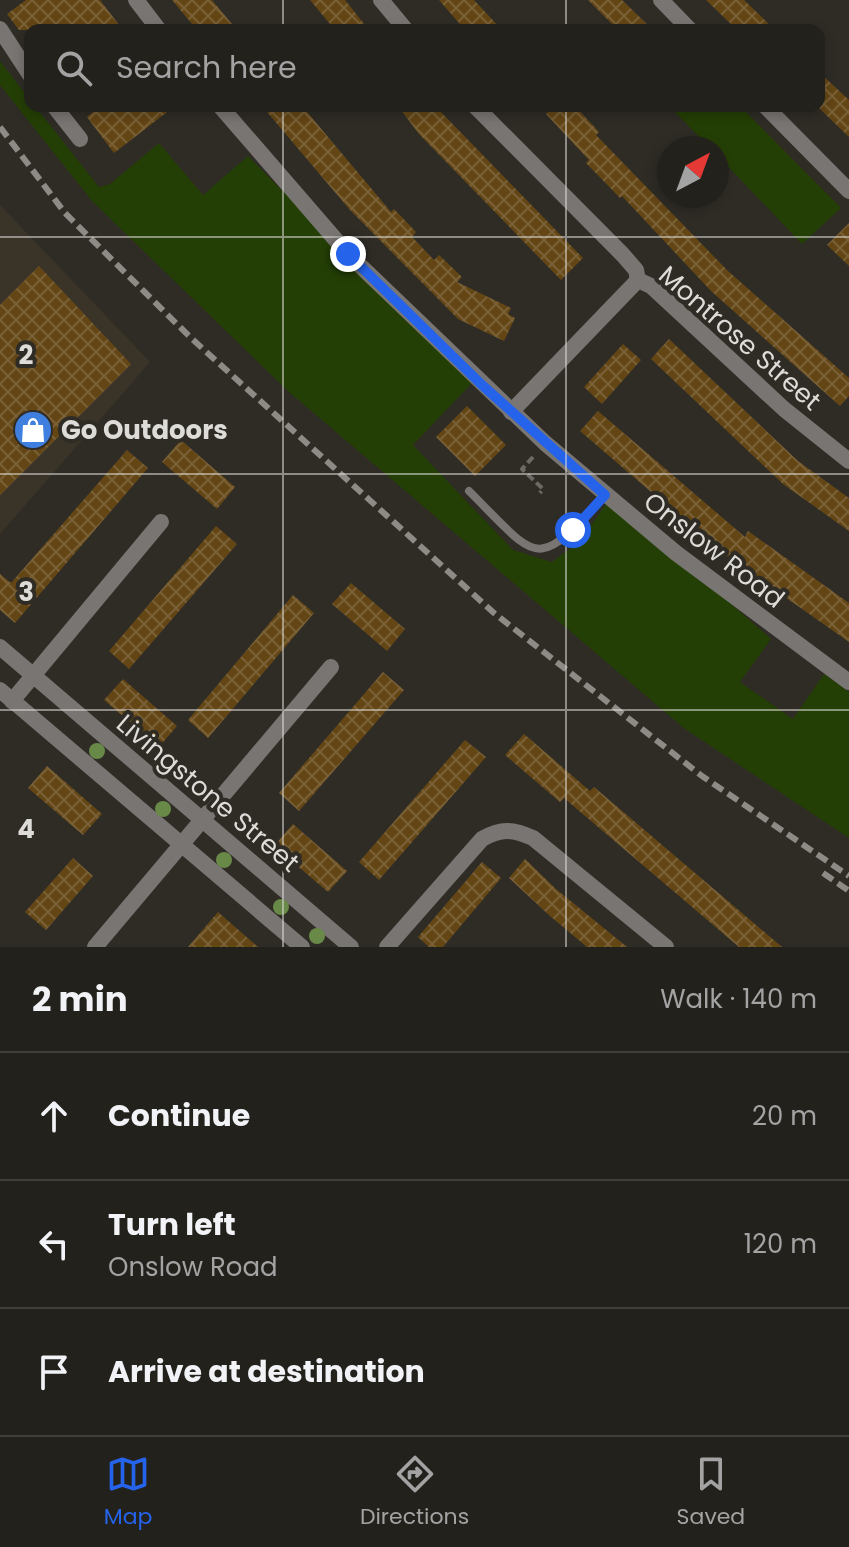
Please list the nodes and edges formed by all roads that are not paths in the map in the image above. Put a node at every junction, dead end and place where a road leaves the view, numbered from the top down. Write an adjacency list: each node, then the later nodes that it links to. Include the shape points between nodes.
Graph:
1 (136, 0): 4 (street)
2 (381, 0): 5 (street)
3 (661, 0): 6 (street)
4 (154, 24)
5 (401, 24)
6 (684, 24)
7 (0, 29): 8 (street)
8 (24, 66)
9 (59, 112): 13 (street)
10 (225, 112): 16 (street, Onslow Road, via 348,254)
11 (481, 112): 15 (street, Montrose Street, via 623,255)
12 (771, 112): 14 (street)
13 (80, 139)
14 (849, 191)
15 (638, 280): 16 (street); 17 (street, Montrose Street)
16 (511, 412): 19 (street, Onslow Road)
17 (849, 461)
18 (469, 491): 19 (lane, via 527,547 540,550 550,549 573,530)
19 (605, 495): 24 (street, Onslow Road, via 738,602)
20 (161, 522): 23 (street)
21 (0, 647): 23 (street, Livingstone Street)
22 (331, 667): 26 (street)
23 (33, 675): 25 (street); 26 (street, Livingstone Street)
24 (849, 682)
25 (6, 696): 27 (street)
26 (204, 820): 27 (street); 30 (street, Livingstone Street)
27 (182, 845): 28 (street); 29 (street)
28 (95, 947)
29 (302, 947)
30 (351, 947)
31 (387, 947): 32 (street, via 482,839 498,830 533,838)
32 (666, 947)

